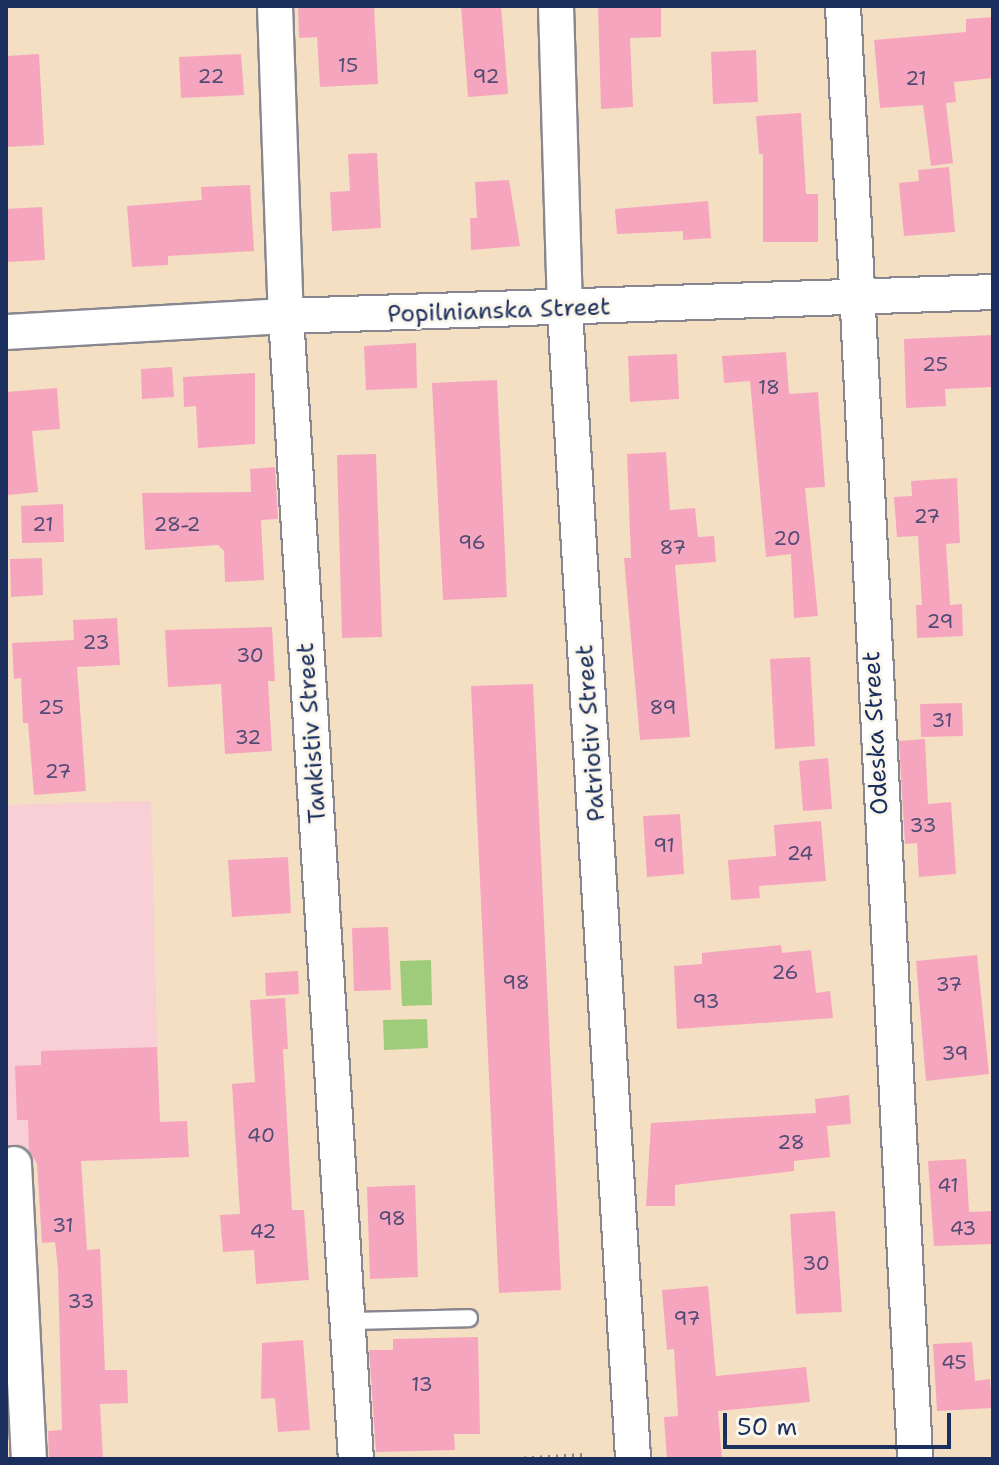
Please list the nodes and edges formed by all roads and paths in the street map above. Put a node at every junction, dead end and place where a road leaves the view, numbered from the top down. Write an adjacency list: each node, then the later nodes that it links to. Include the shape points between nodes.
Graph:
1 (275, 6): 7 (street, Tankistiv Street)
2 (556, 6): 6 (street, Patriotiv Street)
3 (843, 6): 5 (street, Odeska Street)
4 (993, 292): 5 (street, Popilnianska Street)
5 (853, 298): 6 (street, Popilnianska Street); 17 (street, Odeska Street)
6 (565, 310): 7 (street, Popilnianska Street); 16 (street, Patriotiv Street)
7 (286, 316): 8 (street, Popilnianska Street); 11 (street, Tankistiv Street)
8 (6, 332)
9 (14, 1164): 13 (street)
10 (469, 1318): 11 (lane)
11 (350, 1321): 14 (street, Tankistiv Street)
12 (583, 1455): 15 (path)
13 (29, 1459)
14 (356, 1459)
15 (516, 1459)
16 (633, 1459)
17 (915, 1459)

